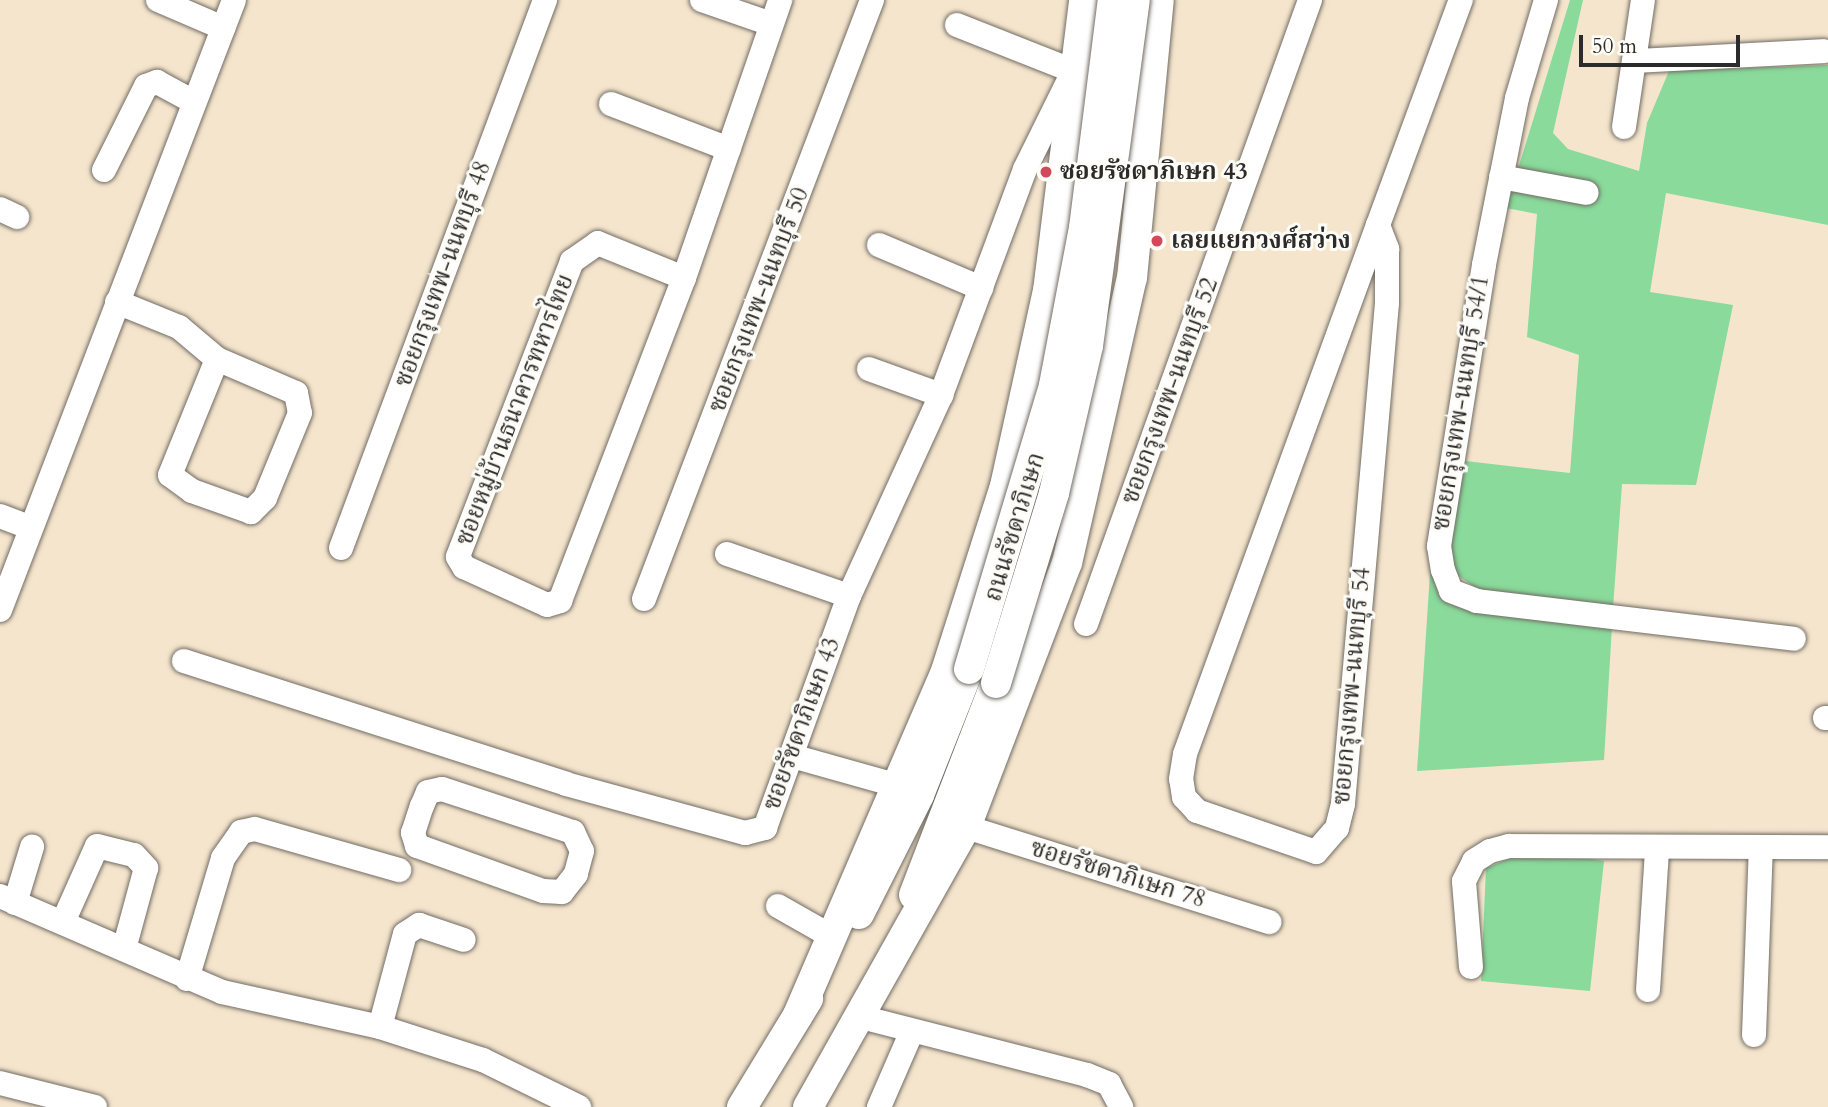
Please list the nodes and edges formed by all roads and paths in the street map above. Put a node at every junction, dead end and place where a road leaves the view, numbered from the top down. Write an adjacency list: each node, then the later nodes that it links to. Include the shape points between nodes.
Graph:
1 (158, 0): 17 (street)
2 (234, 0): 17 (street)
3 (545, 0): 39 (street, ซอยกรุงเทพ-นนทบุรี 48)
4 (702, 0): 15 (street)
5 (780, 0): 15 (street, ซอยหมู่บ้านธนาคารทหารไทย)
6 (872, 0): 42 (street, ซอยกรุงเทพ-นนทบุรี 50)
7 (1084, 0): 20 (main road, ถนนรัชดาภิเษก)
8 (1113, 0): 68 (main road, ถนนรัชดาภิเษก, bridge, via 1084,228 1054,385 969,669 896,844)
9 (1135, 0): 63 (main road, ถนนรัชดาภิเษก, bridge, via 1088,346 1054,493 996,683)
10 (1159, 0): 21 (main road, ถนนรัชดาภิเษก)
11 (1310, 0): 44 (street, ซอยกรุงเทพ-นนทบุรี 52)
12 (1461, 0): 29 (street, ซอยกรุงเทพ-นนทบุรี 54)
13 (1546, 0): 27 (street, ซอยกรุงเทพ-นนทบุรี 54/1)
14 (1643, 0): 19 (street)
15 (771, 24): 25 (street, ซอยหมู่บ้านธนาคารทหารไทย)
16 (957, 25): 20 (street)
17 (223, 28): 22 (street)
18 (1824, 51): 19 (street)
19 (1636, 61): 24 (street)
20 (1075, 71): 21 (main road, via 1094,43 1118,32 1143,45); 32 (street, ซอยรัชดาภิเษก 43, via 1025,169); 49 (main road, ถนนรัชดาภิเษก, via 1048,291 1020,428 951,658)
21 (1151, 83): 51 (main road, ถนนรัชดาภิเษก, via 1132,278 1067,562)
22 (194, 102): 26 (street, via 157,82 146,86); 33 (street)
23 (611, 104): 25 (street)
24 (1625, 127)
25 (729, 149): 31 (street, ซอยหมู่บ้านธนาคารทหารไทย)
26 (104, 170)
27 (1501, 177): 28 (street); 45 (street, ซอยกรุงเทพ-นนทบุรี 54/1, via 1439,546 1451,591 1477,601)
28 (1587, 193)
29 (1378, 225): 29 (street, ซอยกรุงเทพ-นนทบุรี 54, via 1387,249 1387,303 1343,804 1337,828 1316,852 1197,811 1184,797 1181,779)
30 (880, 245): 32 (street)
31 (684, 278): 31 (street, ซอยหมู่บ้านธนาคารทหารไทย, via 598,243 588,244 572,261 458,557 464,567 552,607 560,601)
32 (981, 288): 36 (street, ซอยรัชดาภิเษก 43)
33 (117, 302): 34 (street, via 179,327); 38 (street)
34 (217, 359): 34 (street, via 289,387 300,400 265,498 251,512 192,492 170,475)
35 (869, 369): 36 (street)
36 (941, 395): 41 (street, ซอยรัชดาภิเษก 43)
37 (0, 516): 38 (street)
38 (31, 528): 43 (street)
39 (341, 548)
40 (727, 554): 41 (street)
41 (849, 596): 47 (street, ซอยรัชดาภิเษก 43)
42 (644, 598)
43 (0, 610)
44 (1086, 624)
45 (1794, 639)
46 (184, 661): 48 (street, ซอยรัชดาภิเษก 43)
47 (792, 756): 48 (street, ซอยรัชดาภิเษก 43, via 765,828 757,833); 49 (street)
48 (566, 784): 50 (street)
49 (899, 786): 61 (main road, ถนนรัชดาภิเษก)
50 (555, 823): 50 (street, via 573,832 582,851 576,874 562,892 431,855 417,846 413,833 428,792 442,789)
51 (966, 827): 60 (street, ซอยรัชดาภิเษก 78); 63 (main road, ถนนรัชดาภิเษก)
52 (32, 847): 57 (street)
53 (1761, 847): 54 (street); 55 (street); 72 (street)
54 (1828, 847)
55 (1657, 849): 65 (street, via 1509,846 1474,860 1464,881); 67 (street)
56 (399, 870): 66 (street, via 255,829 241,832 223,858)
57 (8, 899): 59 (street)
58 (778, 906): 61 (street)
59 (63, 922): 64 (street); 64 (street, via 97,846 134,855 146,868)
60 (1270, 922)
61 (829, 935): 68 (main road, ถนนรัชดาภิเษก)
62 (464, 940): 70 (street, via 419,925 405,934)
63 (900, 945): 69 (main road, ถนนรัชดาภิเษก)
64 (124, 949): 66 (street)
65 (1471, 967)
66 (187, 979): 70 (street, via 267,1006)
67 (1648, 990)
68 (798, 1015): 76 (main road, ถนนรัชดาภิเษก)
69 (861, 1017): 71 (street); 77 (main road, ถนนรัชดาภิเษก)
70 (380, 1027): 75 (street, via 483,1060)
71 (912, 1031): 78 (street); 79 (street, via 1087,1075 1109,1084)
72 (1754, 1035)
73 (0, 1083): 74 (street)
74 (94, 1107)
75 (579, 1107)
76 (742, 1107)
77 (808, 1107)
78 (879, 1107)
79 (1121, 1107)

